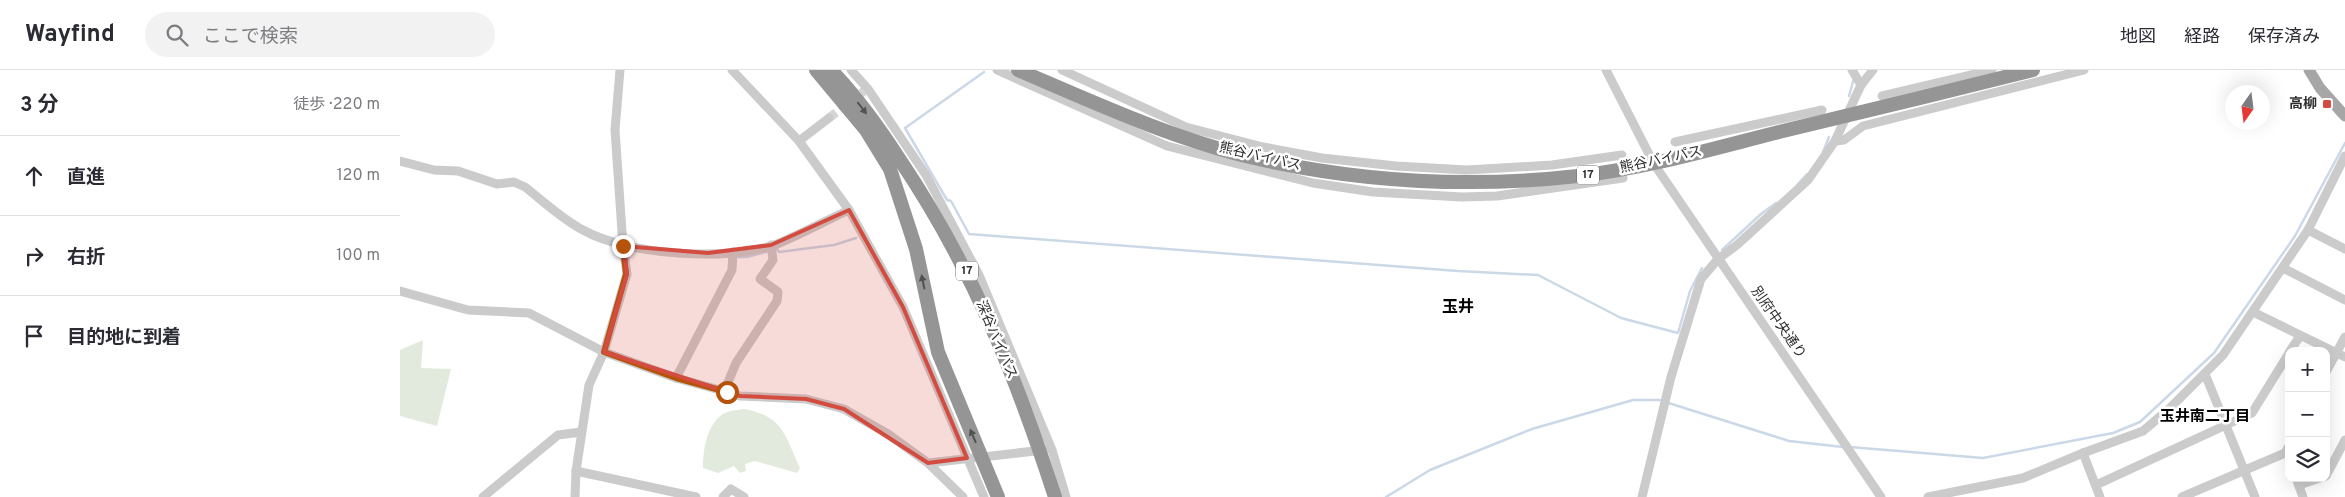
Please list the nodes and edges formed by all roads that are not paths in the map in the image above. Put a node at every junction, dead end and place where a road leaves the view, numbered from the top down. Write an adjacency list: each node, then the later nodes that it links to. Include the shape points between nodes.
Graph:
1 (620, 70): 40 (street, via 615,130)
2 (732, 70): 26 (street)
3 (816, 70): 65 (highway, one-way to 3, via 938,352 916,249 890,169 866,130)
4 (831, 70): 61 (highway, 深谷バイパス / 17, one-way to 61, via 883,134 930,205 967,272)
5 (851, 70): 61 (street, via 926,176 979,275)
6 (997, 70): 33 (street, via 1167,146)
7 (1018, 70): 24 (highway, 17)
8 (1041, 70): 24 (highway, 17)
9 (1062, 70): 33 (street, via 1186,127 1263,147)
10 (1606, 70): 32 (street, 別府中央通り)
11 (1852, 70): 17 (street)
12 (1873, 70): 17 (street)
13 (1992, 70): 18 (street)
14 (2033, 70): 18 (highway, 熊谷バイパス / 17)
15 (2084, 70): 27 (street, via 1863,126 1844,140)
16 (2309, 70): 22 (main road)
17 (1861, 85): 21 (street)
18 (1946, 86): 19 (street); 21 (highway, 熊谷バイパス / 17)
19 (1882, 96)
20 (1822, 110): 25 (street)
21 (1849, 115): 25 (highway, 熊谷バイパス / 17); 27 (street)
22 (2345, 116)
23 (829, 118): 26 (street)
24 (1138, 119): 33 (highway, 熊谷バイパス / 17, via 1193,141 1254,158)
25 (1782, 131): 28 (street); 32 (highway, 熊谷バイパス / 17)
26 (799, 141): 37 (street)
27 (1835, 141): 43 (street, via 1808,180)
28 (1675, 142)
29 (1622, 155): 34 (street)
30 (2345, 156): 38 (street)
31 (400, 161): 40 (street, via 434,170 458,171 497,184 514,182 582,230)
32 (1654, 164): 34 (highway, 熊谷バイパス / 17, via 1578,176); 43 (street, 別府中央通り)
33 (1318, 170): 34 (highway, 熊谷バイパス / 17, via 1406,181); 36 (street, via 1373,192)
34 (1467, 176): 36 (street)
35 (1623, 178): 36 (street, via 1497,196)
36 (1467, 197)
37 (849, 210): 39 (street); 64 (street, via 903,307)
38 (2308, 230): 41 (street); 44 (street)
39 (771, 245): 42 (street); 57 (street, via 773,260 760,279 778,292 777,300 736,363)
40 (623, 246): 42 (street, via 659,252); 51 (street, via 626,274)
41 (2345, 249)
42 (733, 255): 56 (street, via 732,270)
43 (1718, 259): 83 (street, via 1700,279 1667,393); 84 (street, 別府中央通り)
44 (2283, 268): 46 (street); 47 (street)
45 (400, 291): 51 (street, via 468,310 529,313)
46 (2345, 300)
47 (2254, 312): 48 (street); 55 (street)
48 (2300, 336): 50 (street); 52 (street)
49 (2345, 337): 52 (street)
50 (2293, 347)
51 (604, 352): 56 (street); 59 (street, via 589,385)
52 (2341, 355): 54 (street)
53 (2285, 360): 58 (street, via 2252,413)
54 (2330, 367)
55 (2205, 374): 58 (street); 62 (street, via 2142,431)
56 (676, 378): 57 (street)
57 (724, 392): 66 (street, via 740,396 806,399 844,410 888,434)
58 (2227, 424): 68 (street); 71 (street)
59 (581, 432): 69 (street); 73 (street, via 558,435)
60 (2345, 440): 67 (street)
61 (1046, 450): 65 (street); 81 (highway, 深谷バイパス / 17); 82 (street)
62 (2083, 453): 71 (street); 85 (street, via 2023,478)
63 (2285, 455): 68 (street)
64 (967, 458): 65 (street); 66 (street); 79 (street)
65 (982, 458): 80 (highway)
66 (928, 463): 78 (street)
67 (2330, 468)
68 (2244, 469): 72 (street); 88 (street)
69 (576, 471): 74 (street); 75 (street)
70 (2297, 482): 89 (street)
71 (2096, 485): 86 (street)
72 (2199, 493): 87 (street)
73 (484, 497)
74 (575, 497)
75 (696, 497)
76 (723, 497): 77 (street, via 731,489)
77 (744, 497)
78 (963, 497)
79 (984, 497)
80 (998, 497)
81 (1055, 497)
82 (1066, 497)
83 (1642, 497)
84 (1881, 497)
85 (1928, 497)
86 (2100, 497)
87 (2182, 497)
88 (2255, 497)
89 (2303, 497)

